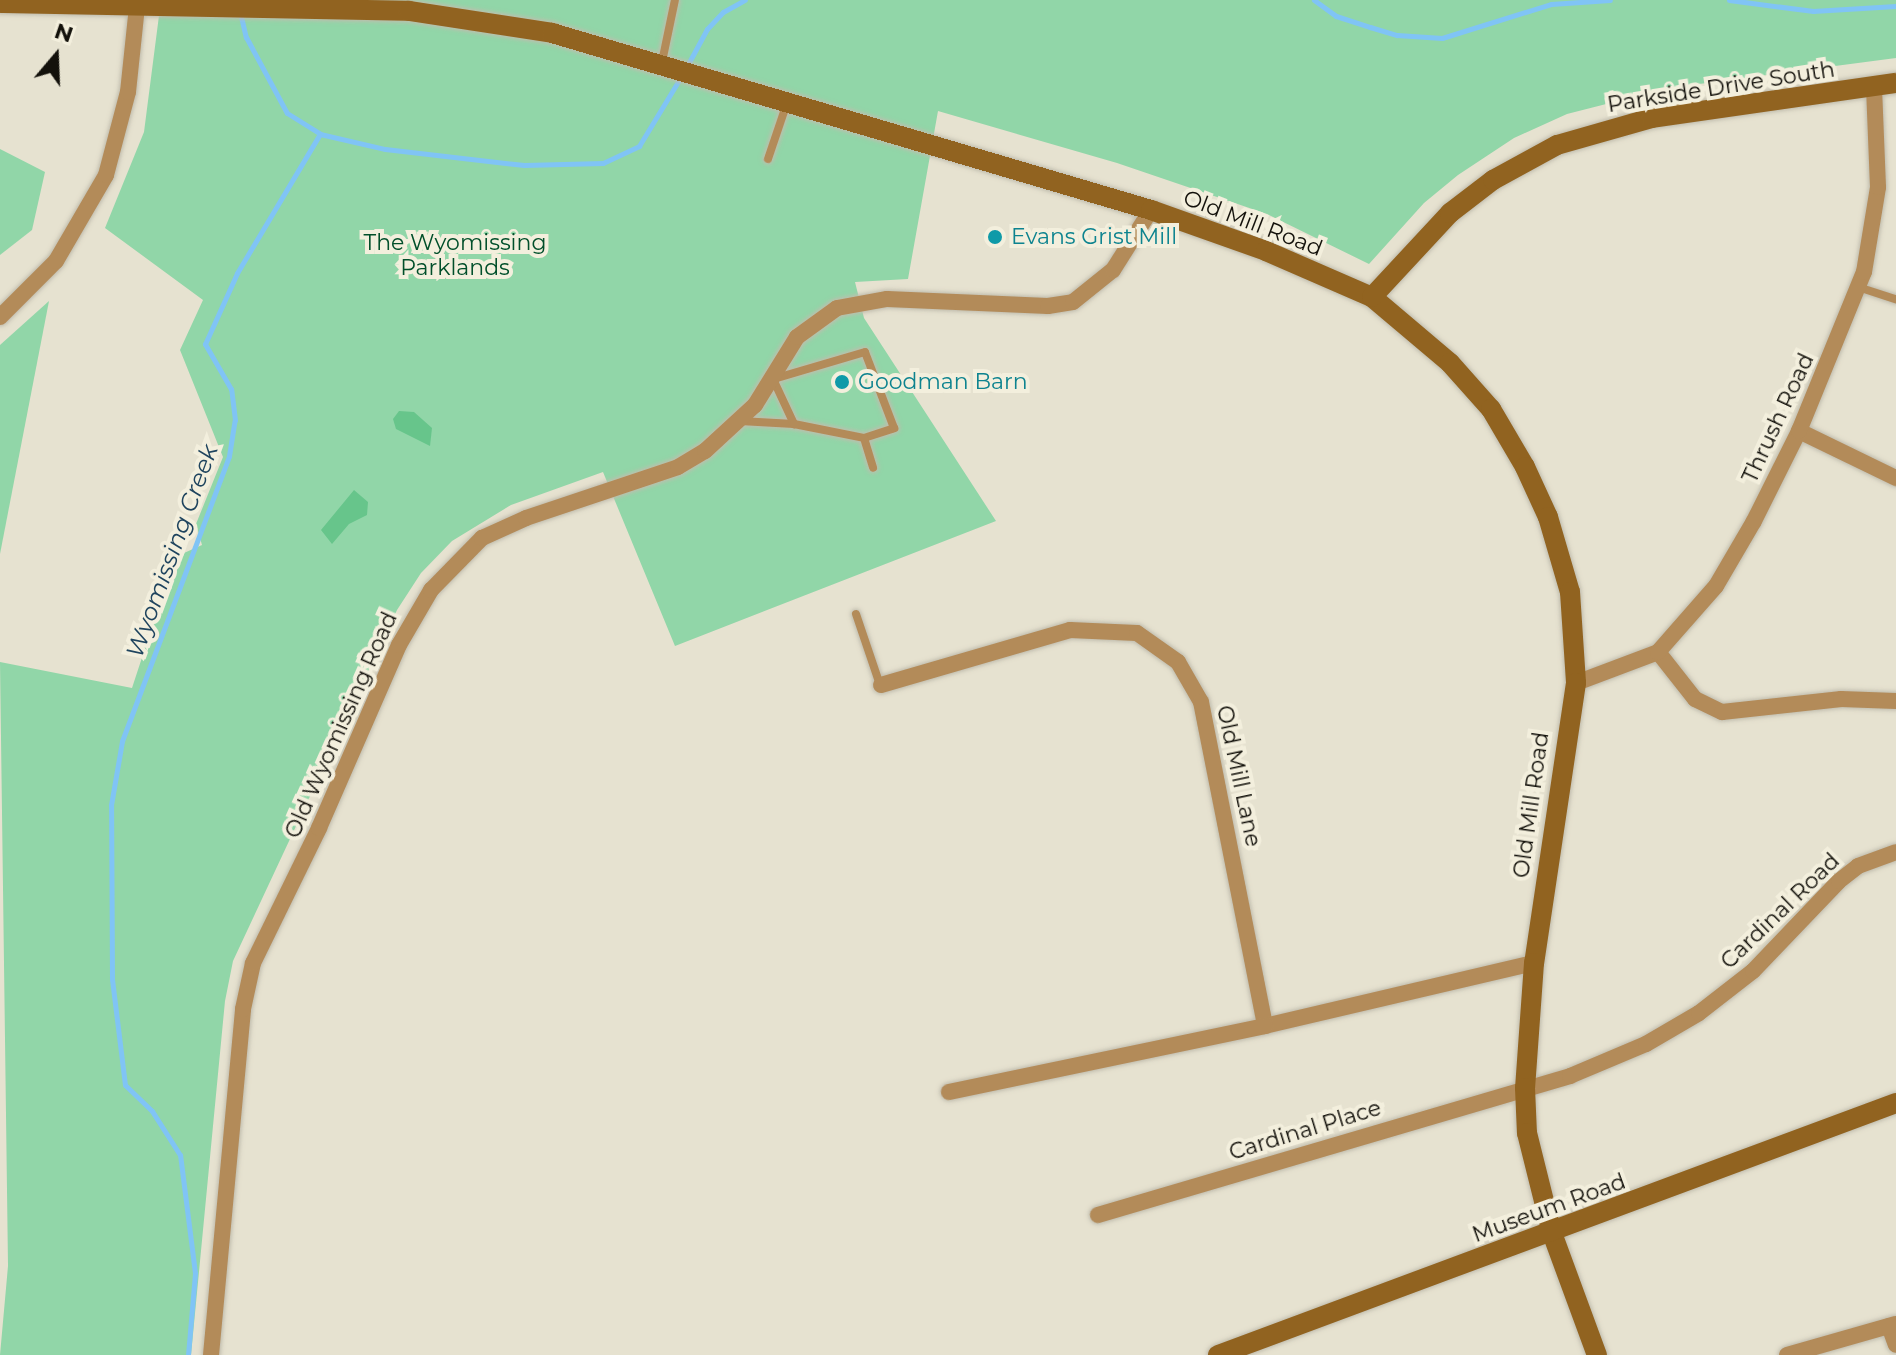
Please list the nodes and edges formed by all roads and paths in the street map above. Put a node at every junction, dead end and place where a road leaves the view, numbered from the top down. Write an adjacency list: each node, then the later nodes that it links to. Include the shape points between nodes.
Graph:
1 (675, 0): 5 (lane)
2 (0, 3): 4 (street, Old Mill Road)
3 (283, 4): 4 (street, Old Mill Road); 5 (street, Old Mill Road, via 465,16)
4 (137, 6): 14 (street, via 128,92 106,175 56,261)
5 (665, 63): 8 (street, Old Mill Road)
6 (1896, 83): 7 (street, Parkside Drive South)
7 (1874, 87): 11 (street, Thrush Road, via 1878,187); 12 (street, Parkside Drive South, via 1652,118 1557,145 1493,180 1450,213)
8 (787, 103): 9 (lane); 10 (street, Old Mill Road)
9 (768, 159)
10 (1151, 210): 12 (street, Old Mill Road); 15 (street, Old Wyomissing Road, via 1113,270 1073,302 1048,306 887,299 837,308 797,337)
11 (1858, 287): 13 (lane); 18 (street, Thrush Road)
12 (1372, 297): 24 (street, Old Mill Road, via 1450,363 1491,409 1525,467 1548,517 1570,592)
13 (1896, 299)
14 (0, 317)
15 (773, 379): 16 (street, Old Wyomissing Road); 17 (lane); 19 (lane, via 865,352 894,428)
16 (740, 421): 17 (lane); 37 (street, Old Wyomissing Road, via 678,467 482,538 431,590 415,615 253,963 243,1009)
17 (794, 424): 19 (lane)
18 (1799, 431): 21 (street); 23 (street, Thrush Road, via 1730,566)
19 (864, 438): 20 (lane)
20 (873, 468)
21 (1896, 478)
22 (856, 614): 25 (lane)
23 (1658, 652): 24 (street, Thrush Road); 26 (street, via 1695,699 1722,712 1860,698)
24 (1576, 683): 28 (street, Old Mill Road)
25 (881, 685): 29 (street, Old Mill Lane, via 1070,630 1137,633 1178,662 1201,702)
26 (1896, 701)
27 (1896, 852): 30 (street, Cardinal Road, via 1858,866 1839,881 1753,971 1673,1029 1599,1065)
28 (1534, 963): 29 (street); 30 (street, Old Mill Road)
29 (1265, 1026): 31 (street)
30 (1525, 1088): 33 (street, Cardinal Place); 34 (street, Old Mill Road, via 1527,1133)
31 (949, 1092)
32 (1896, 1103): 34 (street, Museum Road)
33 (1098, 1215)
34 (1552, 1233): 38 (street, Museum Road); 39 (street, Old Mill Road)
35 (1892, 1325): 36 (street); 40 (street)
36 (1896, 1345)
37 (211, 1355)
38 (1218, 1355)
39 (1597, 1355)
40 (1787, 1355)

